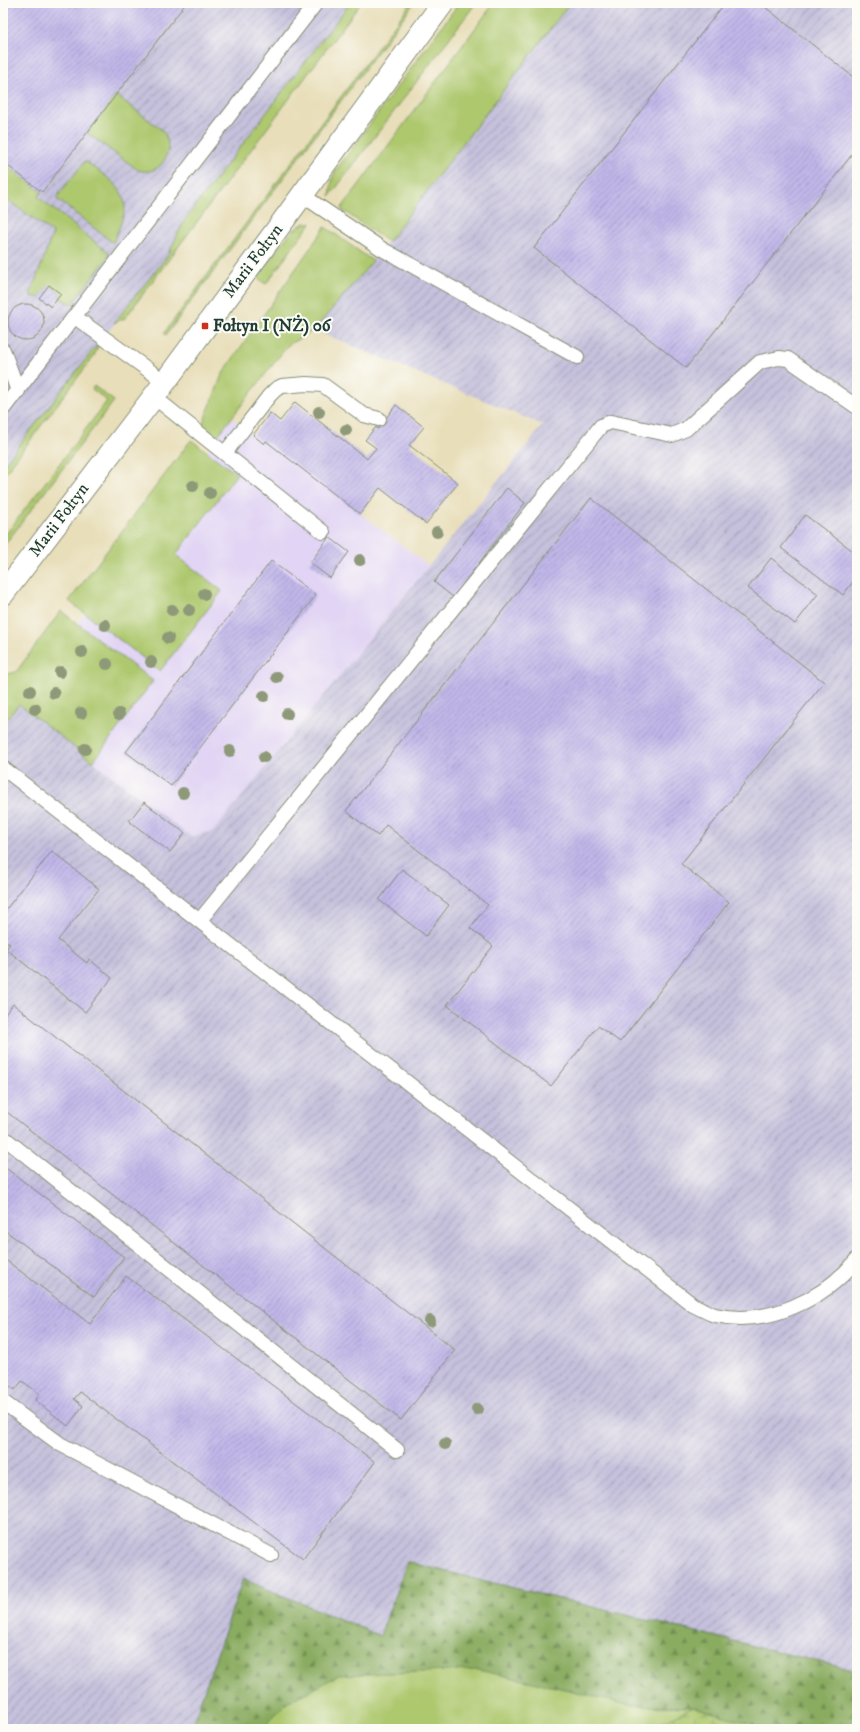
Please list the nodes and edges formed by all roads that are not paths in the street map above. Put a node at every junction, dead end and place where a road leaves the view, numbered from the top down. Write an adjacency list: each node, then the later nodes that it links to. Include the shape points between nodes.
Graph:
1 (316, 3): 4 (lane)
2 (443, 3): 3 (street, Marii Fołtyn)
3 (302, 195): 6 (lane, via 382,249); 7 (street, Marii Fołtyn)
4 (75, 317): 7 (lane); 8 (lane)
5 (3, 350): 8 (lane)
6 (577, 357)
7 (160, 389): 12 (lane); 14 (street, Marii Fołtyn)
8 (18, 391): 10 (lane)
9 (857, 407): 16 (lane, via 788,359 779,358 760,362 686,429 672,435 611,422 601,426)
10 (3, 409)
11 (380, 419): 12 (lane, via 364,416 323,386 282,386 269,396)
12 (225, 453): 13 (lane)
13 (323, 532)
14 (4, 590)
15 (3, 768): 16 (lane)
16 (200, 920): 18 (lane, via 693,1305 715,1314 738,1317 765,1316 819,1294 847,1271)
17 (3, 1137): 20 (lane)
18 (857, 1259)
19 (3, 1402): 21 (lane, via 60,1444)
20 (397, 1450)
21 (271, 1555)

